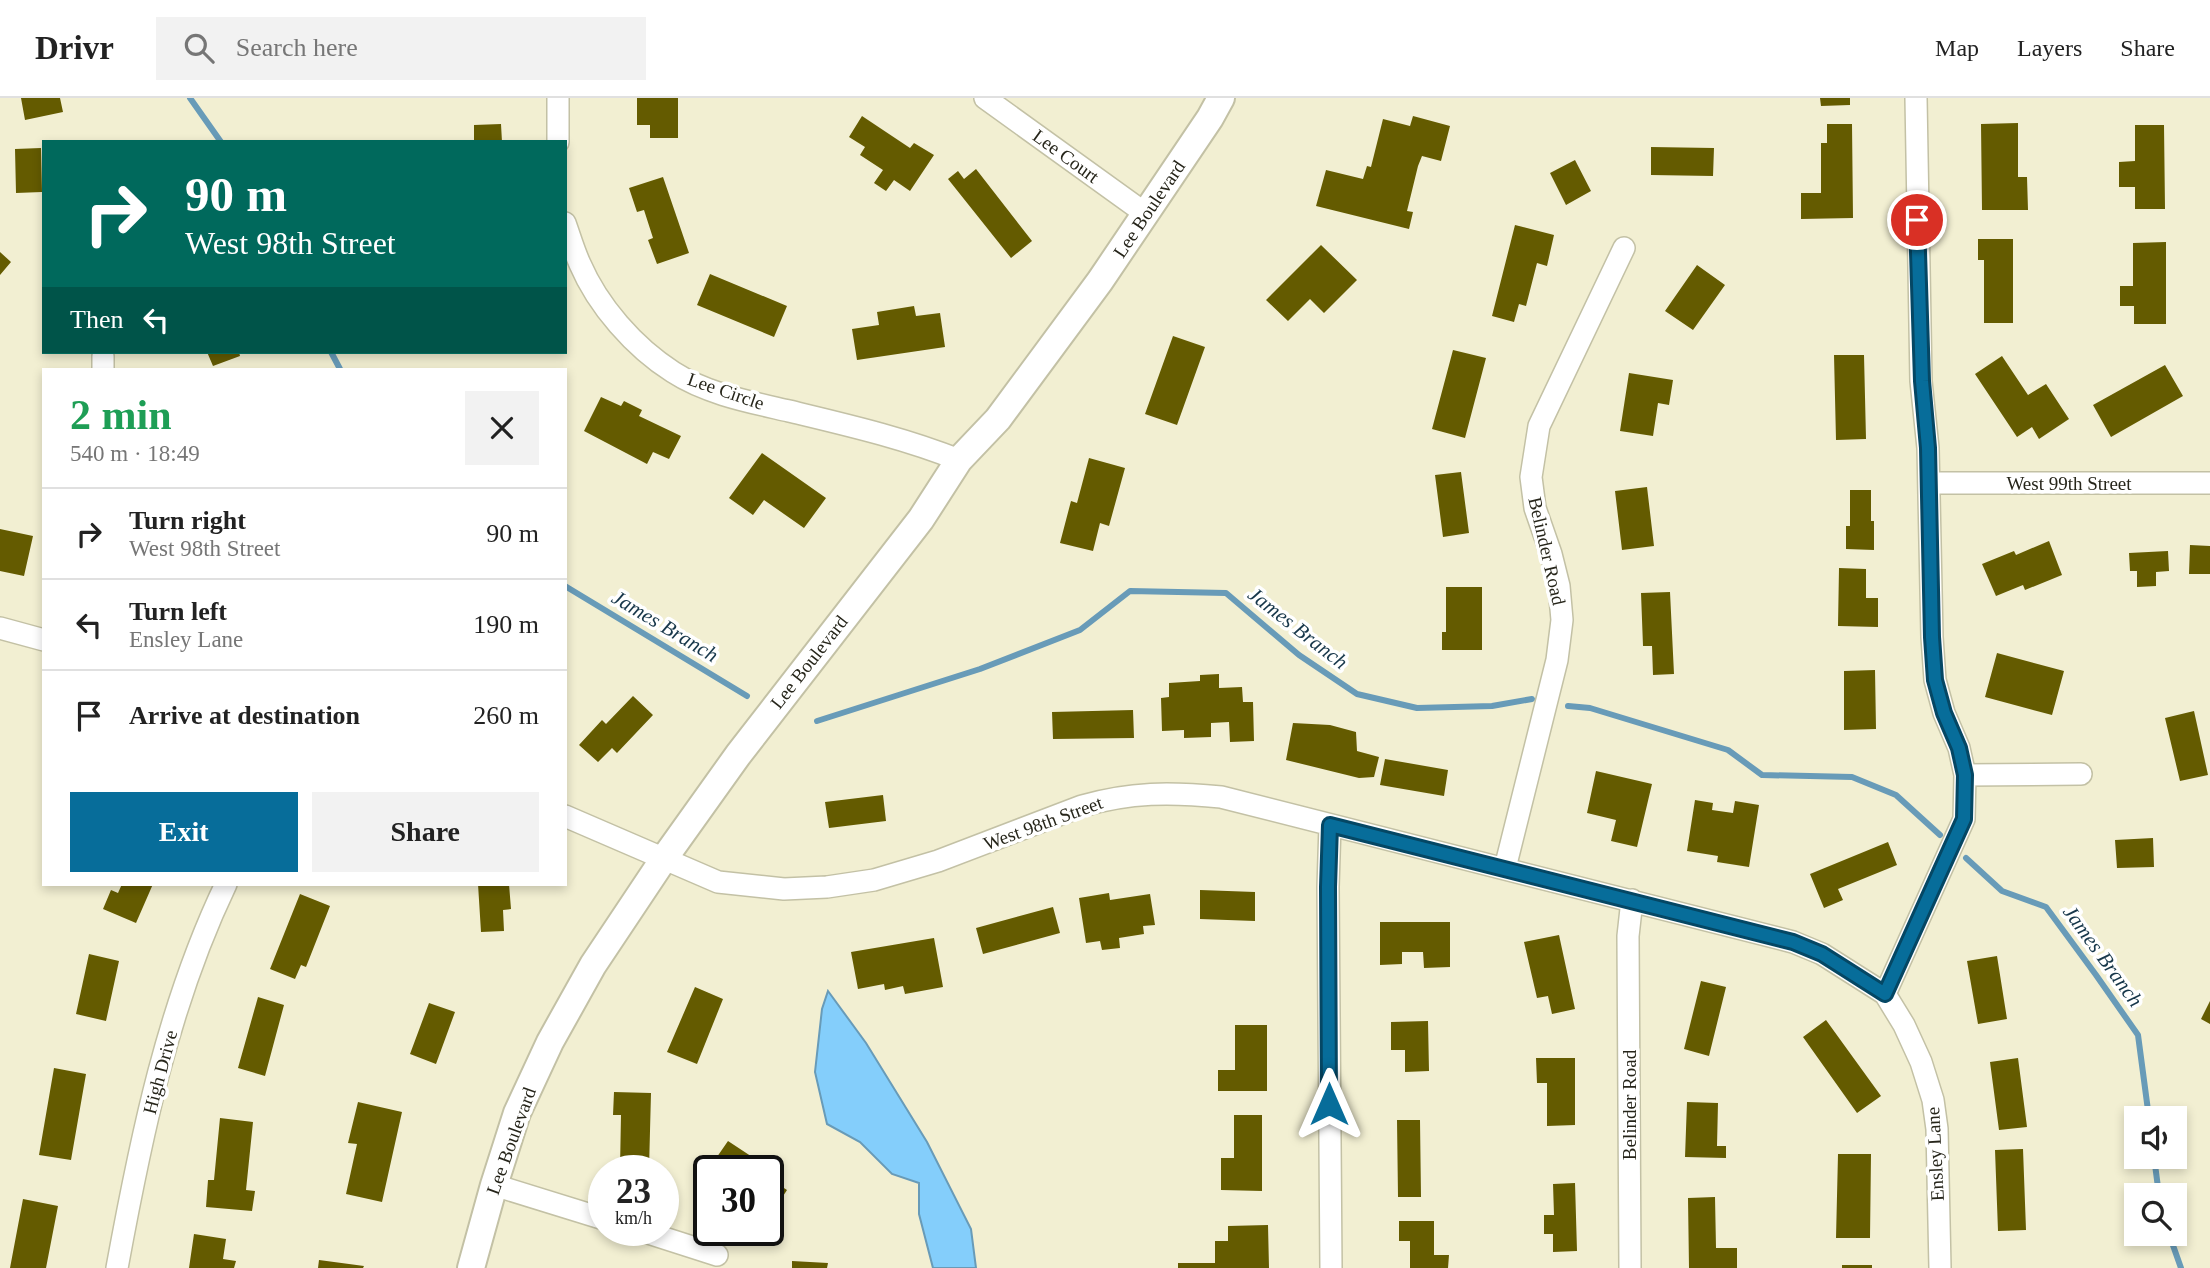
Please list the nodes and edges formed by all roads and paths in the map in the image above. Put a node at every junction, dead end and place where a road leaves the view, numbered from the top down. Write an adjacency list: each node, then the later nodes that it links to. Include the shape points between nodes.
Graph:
1 (558, 98): 5 (street)
2 (985, 98): 6 (street, Lee Court)
3 (1222, 98): 6 (street, Lee Boulevard)
4 (1916, 98): 10 (street, via 1922,381)
5 (558, 140)
6 (1146, 214): 9 (street, Lee Boulevard, via 998,419)
7 (567, 229): 9 (street, Lee Circle, via 599,299 642,347 674,373 737,398 913,442)
8 (1624, 248): 19 (street, Belinder Road, via 1539,426 1532,458 1535,508 1554,564 1562,620 1557,660)
9 (959, 460): 18 (street, Lee Boulevard, via 921,519)
10 (1929, 483): 11 (street, West 99th Street); 15 (street, via 1935,680)
11 (2210, 483)
12 (0, 628): 13 (street)
13 (42, 639)
14 (2081, 774): 15 (street)
15 (1965, 775): 22 (street, via 1964,819)
16 (567, 817): 18 (street, West 98th Street)
17 (1330, 825): 18 (street, West 98th Street, via 1221,797 1153,793 1082,806 938,861 874,880 827,887 759,888 718,882); 19 (street, West 98th Street); 29 (street)
18 (663, 860): 23 (street, Lee Boulevard, via 593,965 550,1042 517,1113)
19 (1504, 868): 21 (street, West 98th Street)
20 (225, 886): 27 (street, High Drive, via 188,975 159,1068)
21 (1632, 901): 22 (street, West 98th Street, via 1793,942 1822,954); 30 (street, Belinder Road, via 1628,936)
22 (1885, 994): 31 (street, Ensley Lane, via 1921,1062 1933,1100)
23 (494, 1185): 24 (street); 28 (street, Lee Boulevard)
24 (588, 1214)
25 (679, 1243): 26 (street)
26 (717, 1255)
27 (117, 1268)
28 (471, 1268)
29 (1331, 1268)
30 (1630, 1268)
31 (1940, 1268)

